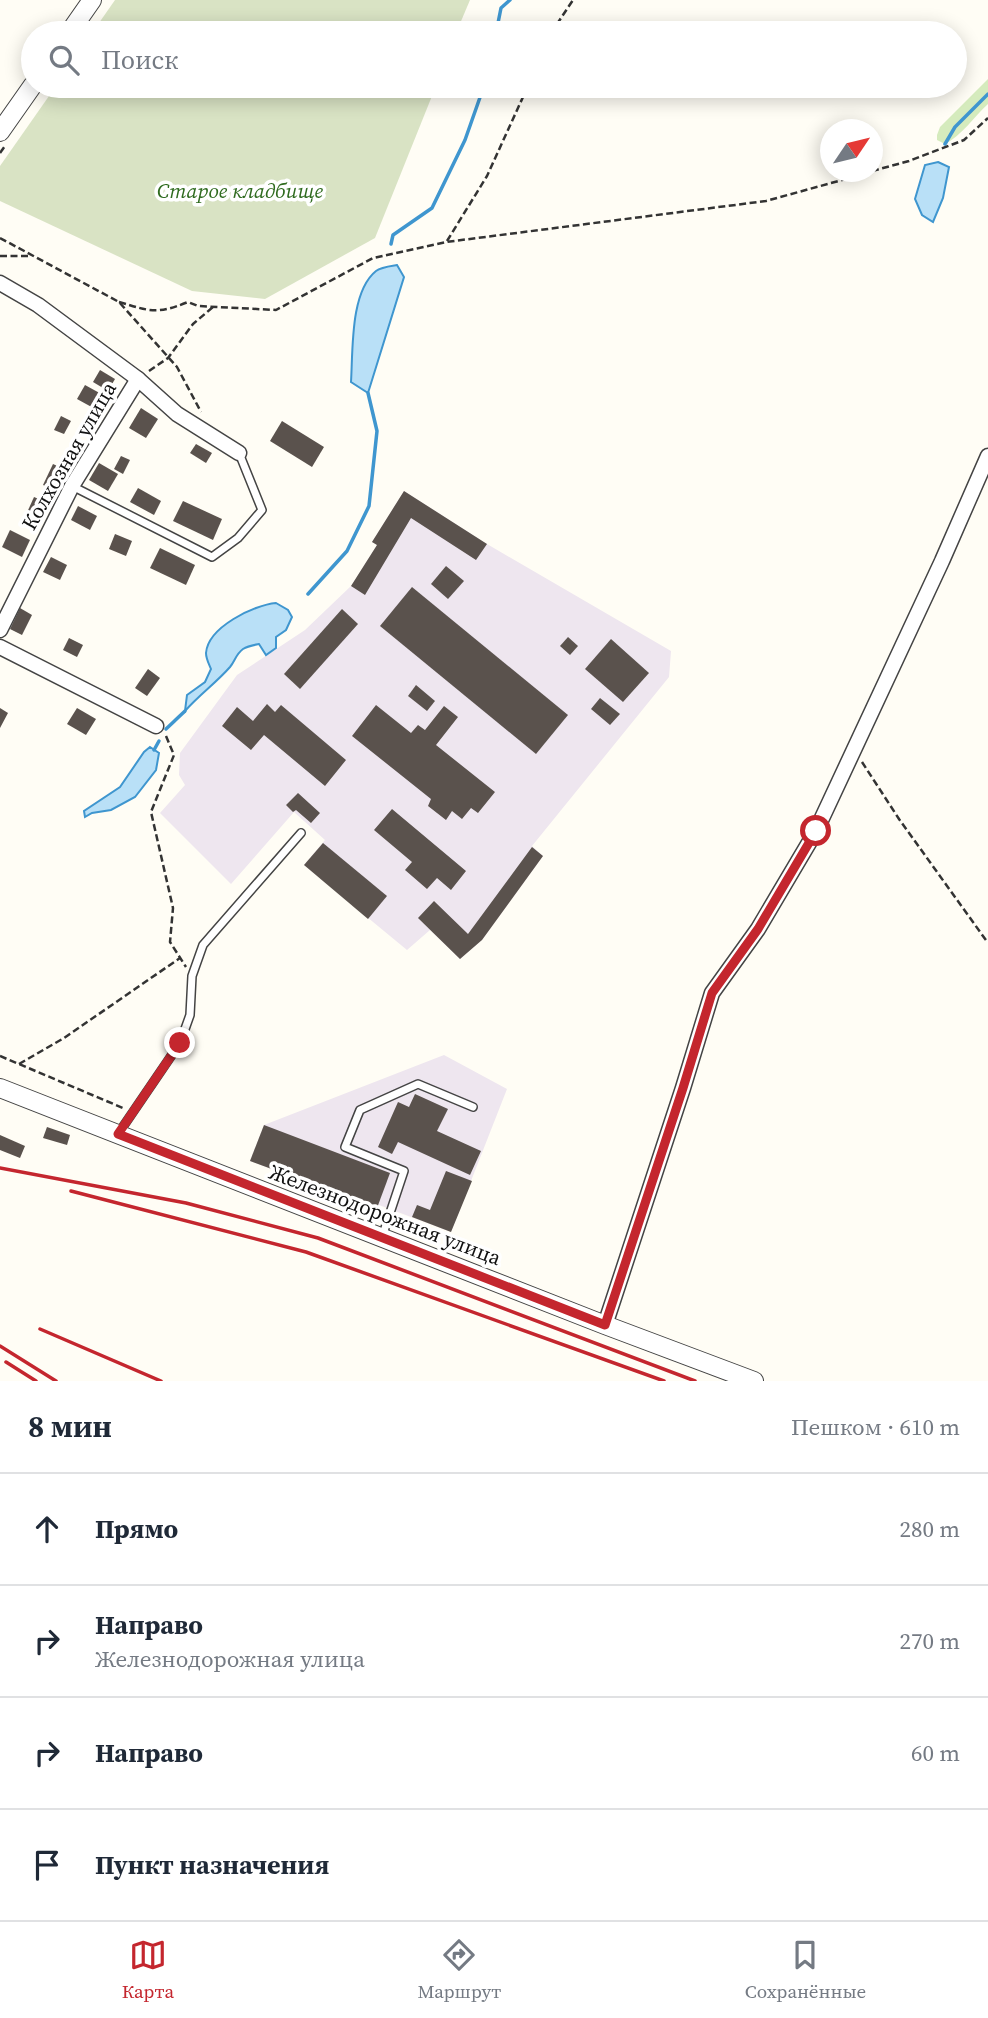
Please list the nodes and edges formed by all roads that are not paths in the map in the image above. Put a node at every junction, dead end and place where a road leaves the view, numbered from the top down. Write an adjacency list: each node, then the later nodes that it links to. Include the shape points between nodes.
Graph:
1 (92, 0): 2 (street)
2 (77, 21)
3 (24, 98): 4 (street)
4 (0, 132)
5 (0, 283): 6 (street, via 38,305)
6 (138, 379): 7 (street, via 177,414); 9 (street, Колхозная улица)
7 (239, 453): 9 (lane, via 262,510 238,538 212,557)
8 (988, 456): 18 (street, via 816,831 758,929 712,993)
9 (72, 486): 10 (street, Колхозная улица)
10 (0, 630)
11 (0, 647): 12 (street)
12 (156, 726)
13 (301, 833): 16 (lane, via 202,945 192,976 190,1015 180,1043)
14 (0, 1088): 16 (street, Железнодорожная улица)
15 (473, 1107): 17 (lane, via 418,1084 360,1110 345,1147 404,1171)
16 (118, 1134): 17 (street, Железнодорожная улица)
17 (382, 1238): 18 (street, Железнодорожная улица)
18 (605, 1325): 19 (street, Железнодорожная улица)
19 (754, 1381)

